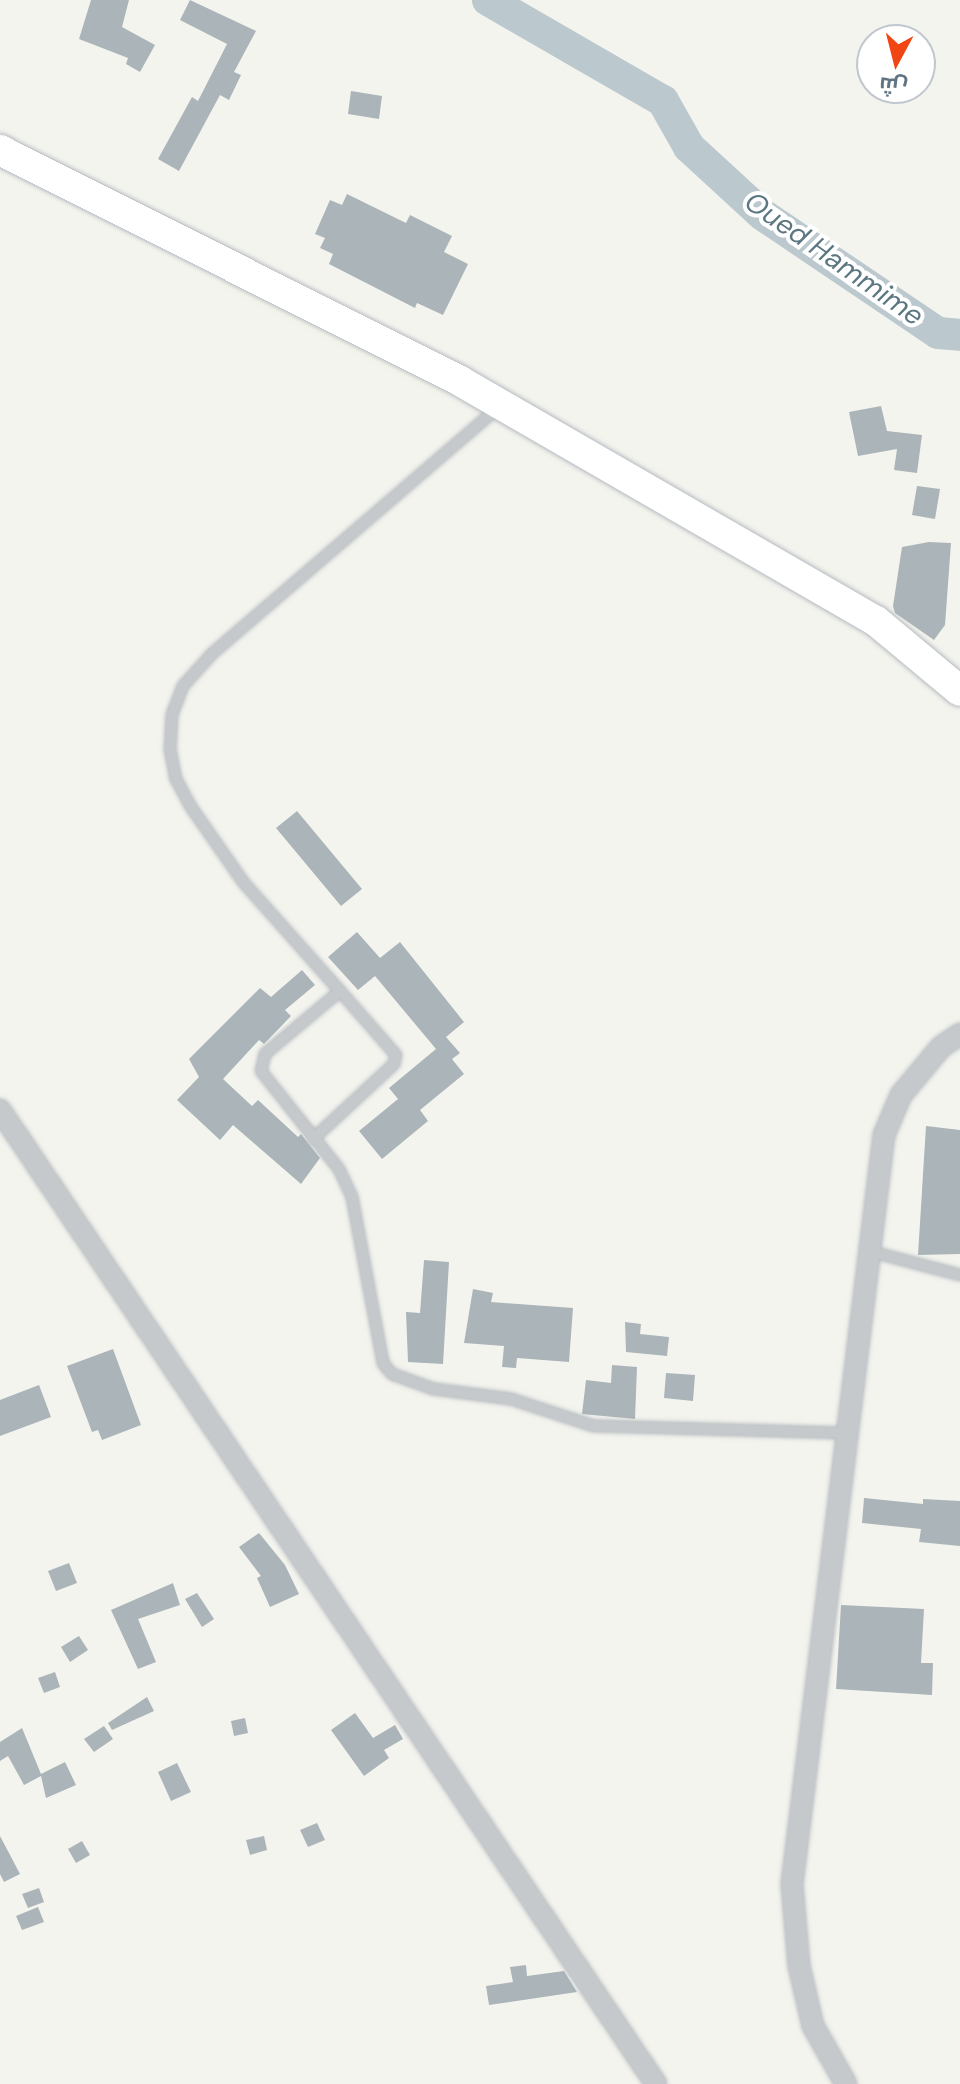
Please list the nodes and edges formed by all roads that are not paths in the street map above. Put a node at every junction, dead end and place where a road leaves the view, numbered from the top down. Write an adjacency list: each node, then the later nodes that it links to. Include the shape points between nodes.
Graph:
1 (0, 150): 2 (main road)
2 (502, 405): 3 (main road, via 876,621); 4 (lane, via 211,655 183,686 172,714 170,749 176,779 191,807 244,883)
3 (960, 691)
4 (340, 991): 7 (lane, via 261,1062 269,1088); 7 (lane, via 396,1055 394,1064)
5 (960, 1034): 8 (street, via 941,1047 901,1095 884,1135)
6 (0, 1110): 11 (street)
7 (313, 1139): 10 (lane, via 339,1169 352,1197 383,1363 408,1383 511,1399 594,1426)
8 (869, 1251): 9 (lane); 10 (street)
9 (960, 1275)
10 (849, 1433): 12 (street, via 792,1884 799,1966 813,2026)
11 (656, 2084)
12 (846, 2084)

